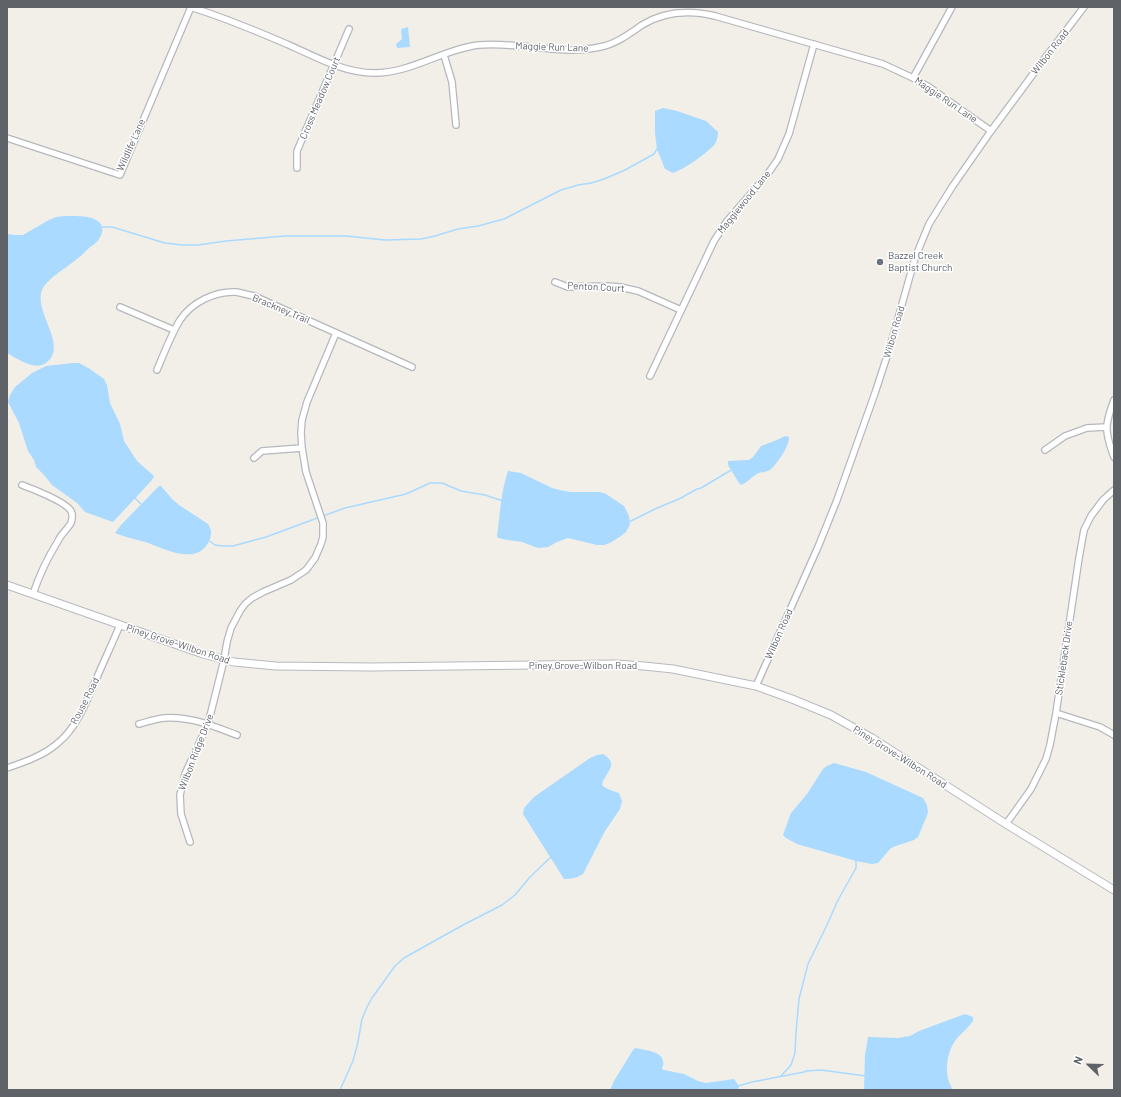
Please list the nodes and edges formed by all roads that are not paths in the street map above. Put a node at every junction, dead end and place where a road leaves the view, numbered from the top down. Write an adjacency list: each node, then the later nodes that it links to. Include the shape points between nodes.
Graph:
1 (190, 7): 7 (street, Maggie Run Lane, via 235,22); 11 (street, Wildlife Lane, via 120,175)
2 (952, 7): 8 (street)
3 (1084, 7): 10 (street, Wilbon Road)
4 (349, 29): 7 (street, Cross Meadow Court)
5 (814, 44): 6 (street, Maggie Run Lane, via 715,16 690,12 671,13 656,18 622,39 599,48 577,50 490,45 462,48); 8 (street, Maggie Run Lane, via 877,62); 15 (street, Maggiewood Lane, via 789,134 778,159 720,231)
6 (444, 55): 7 (street, Maggie Run Lane, via 405,69 384,73 360,72); 9 (street, via 452,82)
7 (334, 64): 12 (street, Cross Meadow Court, via 297,151)
8 (913, 78): 10 (street, Maggie Run Lane)
9 (456, 125)
10 (991, 131): 33 (street, Wilbon Road, via 937,211 924,236 915,258 880,380 837,500)
11 (7, 138)
12 (296, 168)
13 (555, 282): 15 (street, Penton Court, via 568,287 607,286 631,289)
14 (120, 307): 16 (street)
15 (681, 310): 20 (street, Maggiewood Lane)
16 (174, 330): 17 (street, Brackney Trail, via 187,312 206,298 236,292 254,296); 19 (street, Brackney Trail)
17 (336, 333): 18 (street, Brackney Trail); 23 (street, Wilbon Ridge Drive, via 307,402 302,420)
18 (412, 367)
19 (157, 370)
20 (650, 376)
21 (1114, 400): 22 (street)
22 (1106, 427): 24 (street, via 1086,428 1065,436); 25 (street)
23 (302, 448): 26 (street, via 262,451); 32 (street, Wilbon Ridge Drive, via 307,478 323,523 323,537 319,550 310,565 299,575 263,592 245,604 231,628)
24 (1045, 450)
25 (1114, 457)
26 (254, 458)
27 (22, 485): 30 (street, via 67,506 73,518 58,539)
28 (1114, 490): 34 (street, Stickleback Drive, via 1091,516 1084,530)
29 (7, 585): 30 (street, Piney Grove-Wilbon Road)
30 (33, 594): 31 (street, Piney Grove-Wilbon Road)
31 (120, 625): 32 (street, Piney Grove-Wilbon Road); 39 (street, Rouse Road, via 86,702 68,733 46,752)
32 (224, 660): 33 (street, Piney Grove-Wilbon Road, via 260,665 371,667 616,664 673,669); 36 (street, Wilbon Ridge Drive)
33 (756, 686): 40 (street, Piney Grove-Wilbon Road, via 824,712 851,726)
34 (1056, 713): 38 (street, via 1100,727); 40 (street, Stickleback Drive, via 1046,759 1031,790)
35 (139, 724): 36 (street, via 162,718 184,718)
36 (208, 724): 37 (street); 41 (street, Wilbon Ridge Drive, via 185,774 180,795 181,814)
37 (237, 735)
38 (1114, 735)
39 (7, 768)
40 (1006, 824): 42 (street, Piney Grove-Wilbon Road)
41 (190, 842)
42 (1114, 890)

